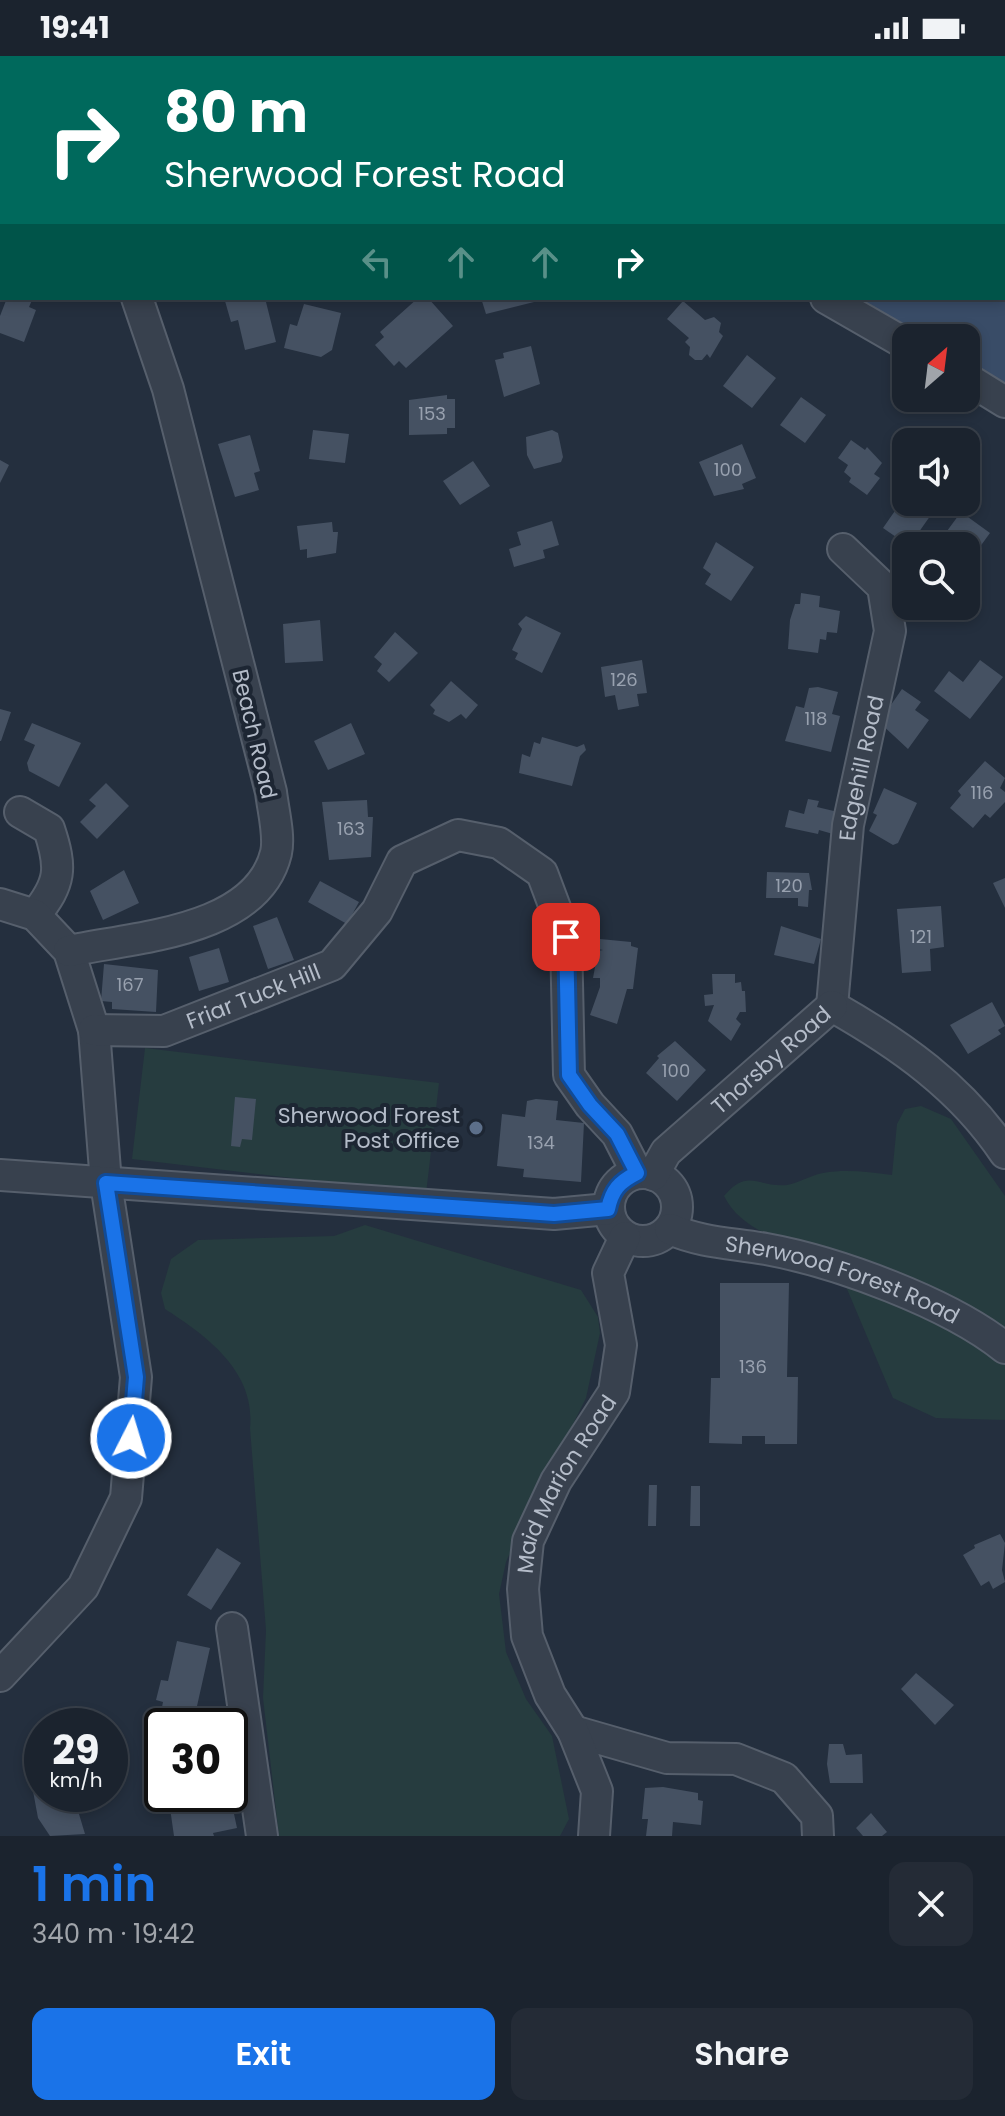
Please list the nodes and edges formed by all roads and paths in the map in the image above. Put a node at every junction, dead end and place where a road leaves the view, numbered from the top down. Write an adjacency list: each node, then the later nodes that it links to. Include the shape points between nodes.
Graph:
1 (138, 300): 10 (street, Beach Road, via 168,389 271,792 277,850 267,880 241,905 204,922)
2 (829, 300): 3 (street)
3 (892, 336)
4 (980, 387): 5 (street)
5 (1005, 402)
6 (843, 549): 11 (street, Edgehill Road, via 883,587 890,631 848,825)
7 (20, 812): 9 (street, via 49,829 59,861 53,893)
8 (0, 904): 9 (street)
9 (35, 915): 10 (street)
10 (69, 951): 12 (street)
11 (832, 1006): 13 (street, Thorsby Road, via 889,1038 980,1114); 14 (street, Thorsby Road)
12 (94, 1030): 14 (street, Friar Tuck Hill, via 164,1031 332,965 377,911 402,861 458,835 499,843 542,873 566,937 569,1075); 16 (street)
13 (1005, 1153)
14 (645, 1174): 17 (street, via 621,1180); 18 (street, via 667,1183 676,1198 677,1214)
15 (0, 1175): 16 (street)
16 (106, 1183): 17 (street, via 554,1214); 22 (street, via 136,1377 126,1498 83,1587)
17 (608, 1209): 19 (street, via 613,1225)
18 (670, 1229): 19 (street, via 657,1239 640,1242); 20 (street, Sherwood Forest Road, via 696,1240 768,1249 891,1284)
19 (625, 1237): 23 (street, Maid Marion Road, via 608,1273 621,1345 614,1392 556,1481 528,1541 524,1577 527,1636 550,1695)
20 (1005, 1348)
21 (232, 1628): 24 (street)
22 (0, 1676)
23 (573, 1731): 25 (street, Maid Marion Road, via 597,1791); 26 (street, via 667,1758 736,1759 784,1778 817,1816)
24 (262, 1836)
25 (594, 1836)
26 (818, 1836)

